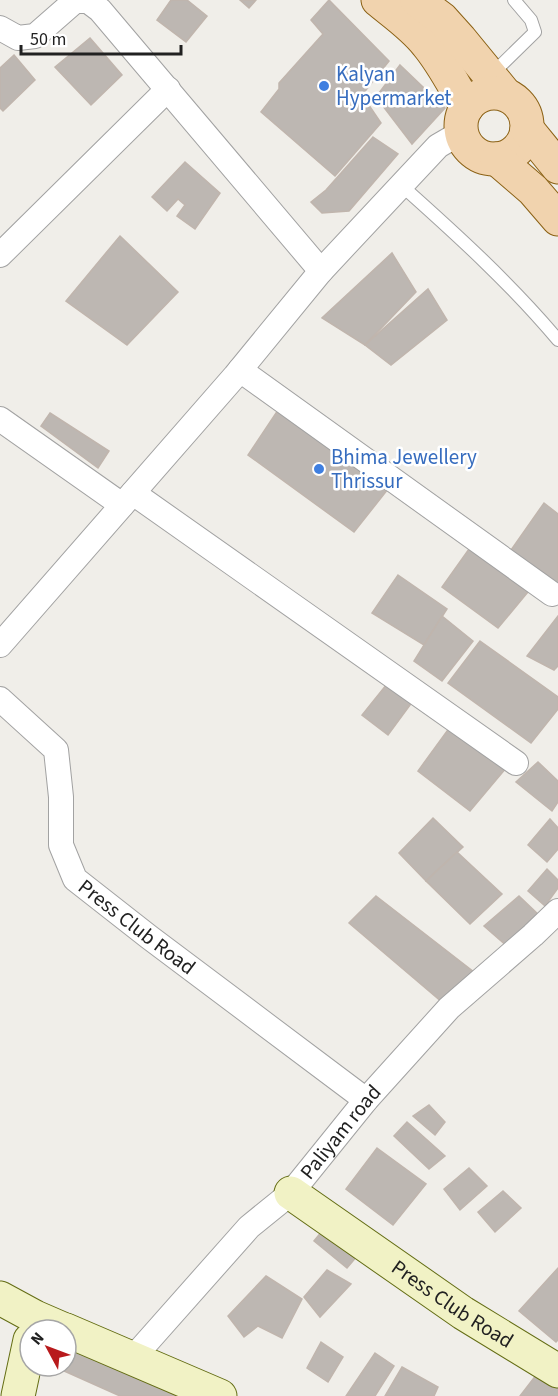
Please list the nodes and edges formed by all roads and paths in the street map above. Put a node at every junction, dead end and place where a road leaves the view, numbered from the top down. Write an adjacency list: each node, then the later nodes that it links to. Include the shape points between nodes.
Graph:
1 (378, 0): 7 (main road, via 427,43 443,67)
2 (417, 0): 5 (main road, via 448,26)
3 (513, 0): 5 (lane, via 531,20 535,32)
4 (1, 30): 6 (street, via 18,38 35,36 75,1 88,1 100,9)
5 (498, 85): 7 (main road, via 494,93 474,100); 8 (main road, via 522,108)
6 (168, 89): 13 (street); 14 (street)
7 (464, 119): 9 (main road, via 463,138 468,147 486,159); 11 (street)
8 (527, 129): 9 (main road, via 518,150); 10 (main road)
9 (497, 159): 12 (main road, via 533,190)
10 (558, 168)
11 (401, 184): 14 (street); 15 (lane, via 474,251)
12 (558, 219)
13 (0, 255)
14 (321, 271): 16 (street)
15 (558, 340)
16 (240, 369): 18 (street); 19 (street)
17 (0, 419): 18 (street)
18 (127, 499): 20 (street); 22 (street)
19 (552, 594)
20 (0, 645)
21 (0, 699): 24 (street, Press Club Road, via 56,750 61,845 75,879)
22 (516, 763)
23 (558, 912): 24 (street, Paliyam road, via 449,1008)
24 (366, 1100): 25 (street, Paliyam road)
25 (291, 1193): 29 (street, Paliyam road, via 249,1227); 30 (street, Press Club Road, via 463,1313)
26 (0, 1298): 27 (street)
27 (21, 1318)
28 (78, 1335): 29 (street)
29 (132, 1359): 32 (street)
30 (558, 1371)
31 (22, 1378): 33 (street)
32 (210, 1394)
33 (18, 1396)

